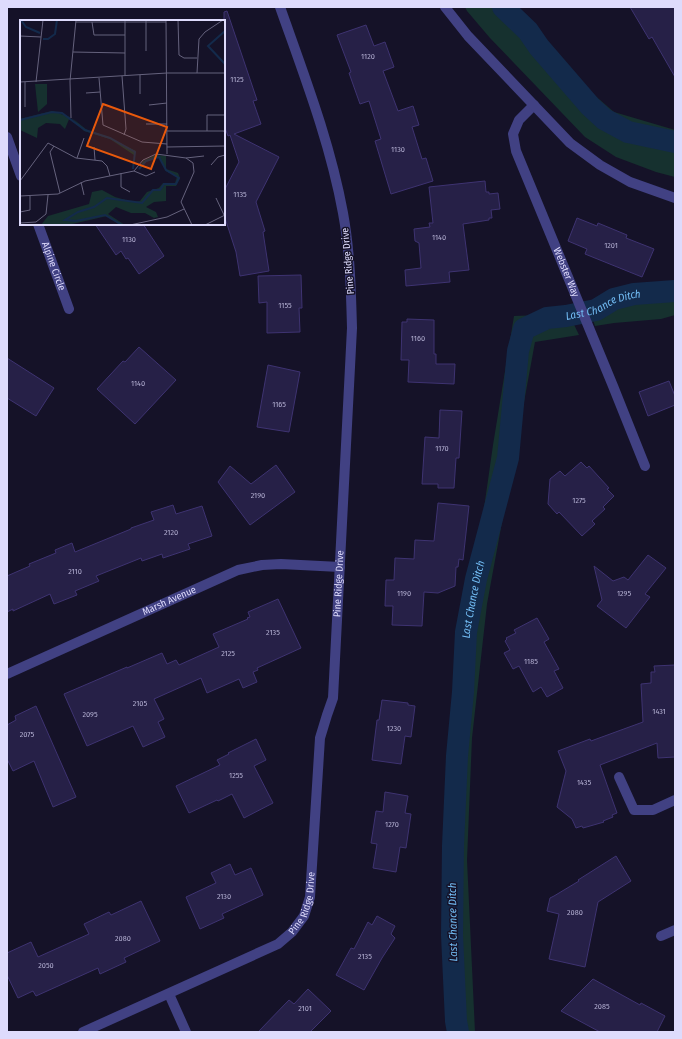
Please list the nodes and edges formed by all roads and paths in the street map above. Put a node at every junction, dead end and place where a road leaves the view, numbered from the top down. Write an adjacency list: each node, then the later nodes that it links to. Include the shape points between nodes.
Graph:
1 (280, 7): 10 (street, Pine Ridge Drive, via 330,156 343,214 350,272 352,328)
2 (445, 7): 3 (street, via 468,36)
3 (534, 105): 6 (street, via 570,143 600,165 630,182); 9 (street, Webster Way, via 519,120 513,134 516,151)
4 (7, 138): 5 (street)
5 (20, 173)
6 (675, 198)
7 (38, 225): 8 (street, Alpine Circle)
8 (69, 309)
9 (645, 466)
10 (340, 567): 11 (street, Marsh Avenue, via 281,564 238,570); 16 (street, Pine Ridge Drive, via 333,698 320,738 310,897 304,916 292,932 278,944)
11 (7, 674)
12 (619, 777): 13 (street, via 634,810 654,810)
13 (675, 800)
14 (675, 930): 15 (street)
15 (661, 936)
16 (169, 994): 17 (street, Pine Ridge Drive); 18 (street)
17 (83, 1032)
18 (186, 1032)

